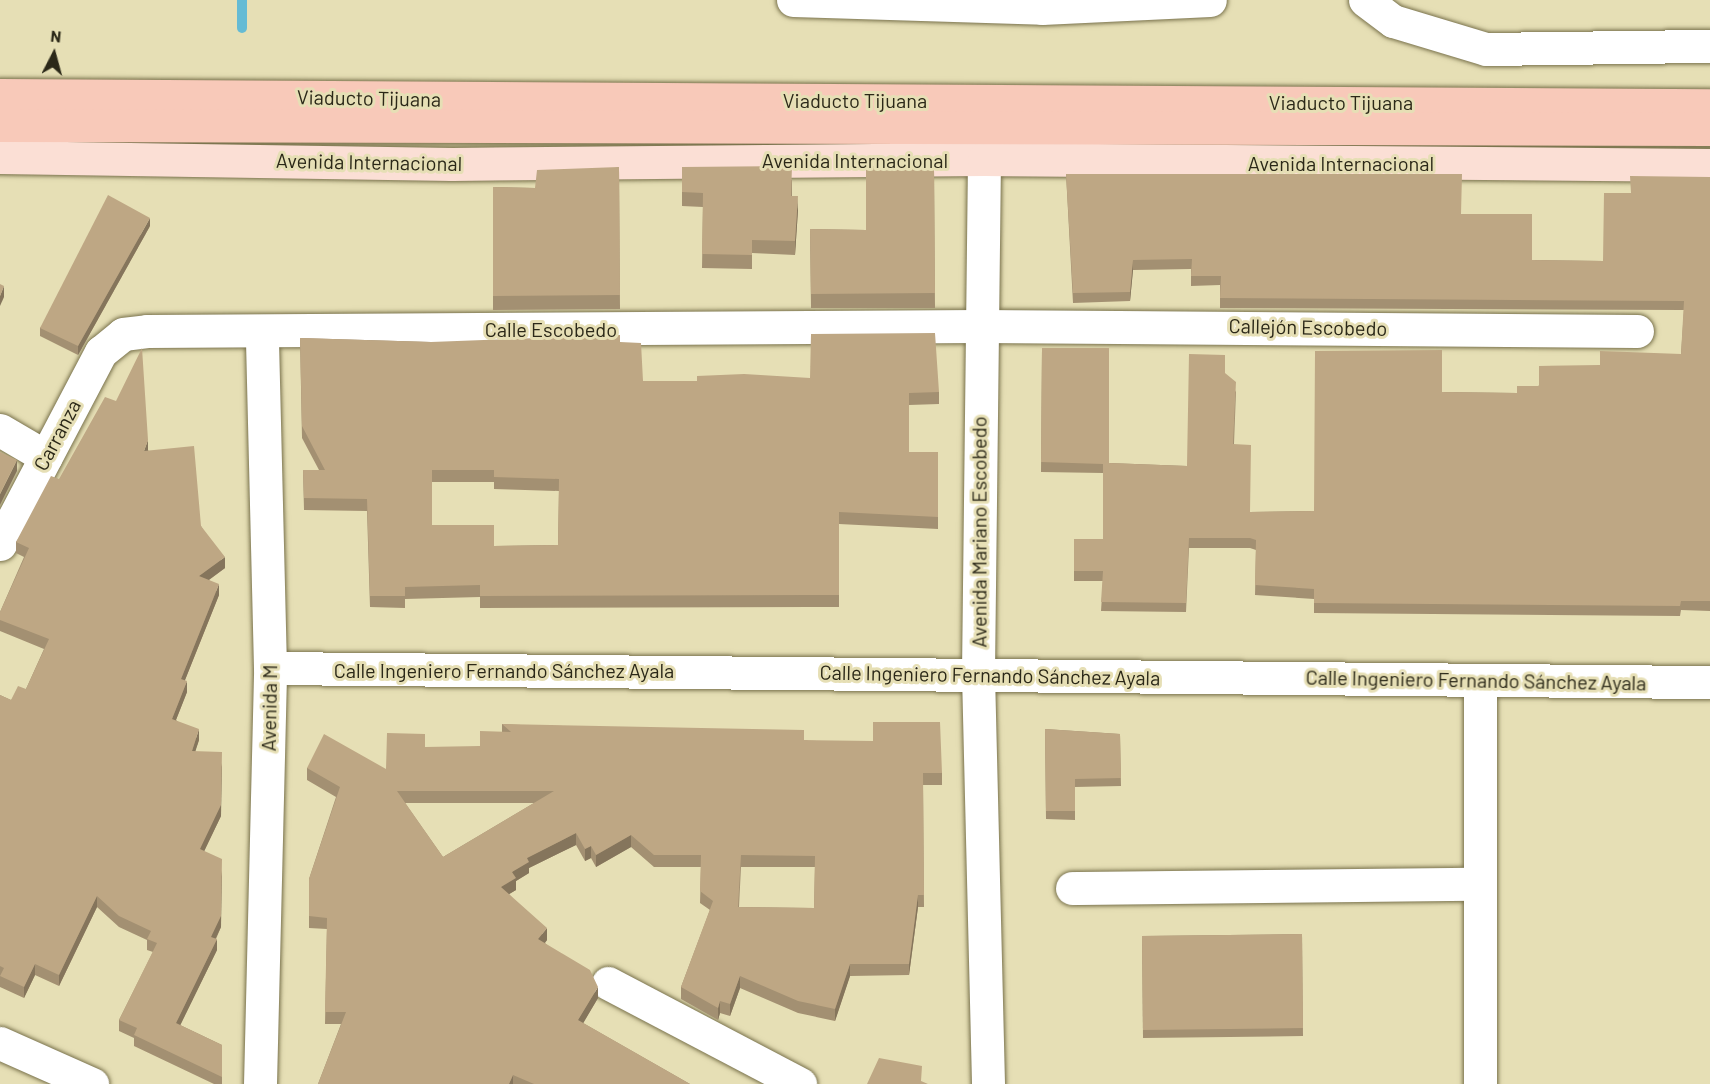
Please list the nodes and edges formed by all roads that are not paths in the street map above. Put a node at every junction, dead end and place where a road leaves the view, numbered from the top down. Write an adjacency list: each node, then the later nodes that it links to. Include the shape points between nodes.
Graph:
1 (793, 0): 4 (street)
2 (1210, 0): 4 (street, via 1042,8)
3 (1365, 0): 5 (street, via 1393,21 1486,49)
4 (875, 3)
5 (1710, 46)
6 (0, 82): 7 (highway)
7 (1710, 87)
8 (0, 95): 9 (highway, Viaducto Tijuana)
9 (1710, 105)
10 (0, 110): 11 (highway, Viaducto Tijuana)
11 (1710, 119)
12 (0, 125): 13 (highway, Avenida Internacional)
13 (1710, 129)
14 (0, 157): 15 (main road, Avenida Internacional, via 452,164)
15 (984, 159): 16 (main road, Avenida Internacional); 17 (street, Avenida Mariano Escobedo)
16 (1710, 165)
17 (980, 326): 18 (street, Callejón Escobedo); 19 (street, Calle Escobedo); 25 (street, Avenida Mariano Escobedo)
18 (1637, 331)
19 (262, 332): 20 (street, Calle Escobedo); 24 (street, Avenida M)
20 (123, 334): 22 (street, Carranza, via 102,352)
21 (0, 430): 22 (street)
22 (46, 457): 23 (street, Carranza)
23 (0, 544)
24 (270, 668): 25 (street, Calle Ingeniero Fernando Sánchez Ayala); 33 (street, Avenida M)
25 (978, 674): 26 (street, Calle Ingeniero Fernando Sánchez Ayala); 35 (street, Avenida Mariano Escobedo)
26 (1480, 681): 27 (street, Calle Ingeniero Fernando Sánchez Ayala); 28 (street)
27 (1710, 682)
28 (1480, 884): 29 (street); 36 (street)
29 (1072, 888)
30 (608, 983): 34 (street)
31 (0, 1043): 32 (street)
32 (93, 1084)
33 (260, 1084)
34 (801, 1084)
35 (988, 1084)
36 (1480, 1084)

